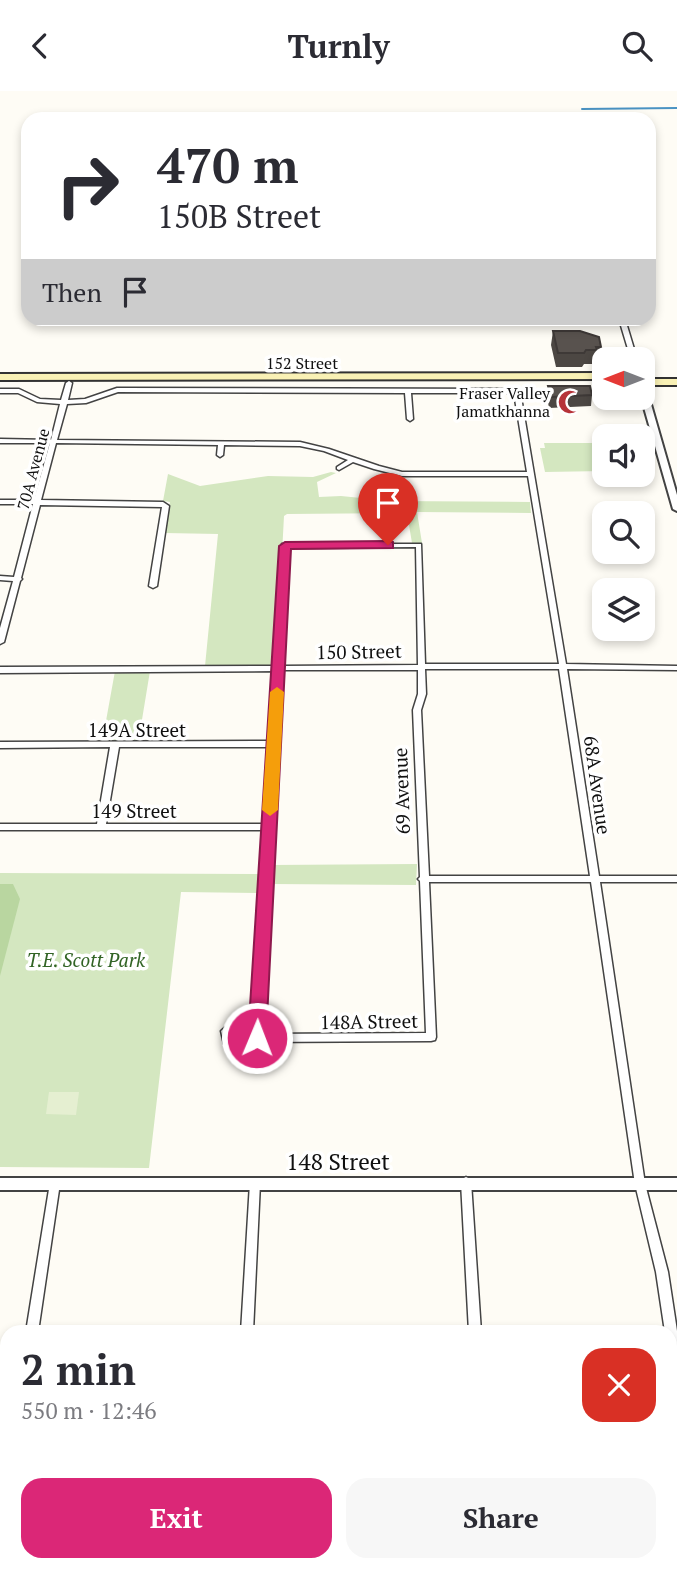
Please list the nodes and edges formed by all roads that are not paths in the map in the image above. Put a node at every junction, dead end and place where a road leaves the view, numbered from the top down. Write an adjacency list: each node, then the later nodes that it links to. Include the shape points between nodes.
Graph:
1 (624, 326): 2 (street)
2 (630, 347)
3 (592, 376): 7 (main road, 152 Street)
4 (655, 376): 5 (main road)
5 (677, 376)
6 (0, 377): 7 (main road, 152 Street)
7 (128, 377): 12 (main road)
8 (677, 381): 10 (main road)
9 (592, 382): 12 (main road, 152 Street)
10 (655, 382)
11 (0, 383): 12 (main road, 152 Street)
12 (69, 383): 15 (street, 70A Avenue)
13 (408, 390): 15 (street, via 117,390 86,401); 17 (street); 24 (street, 68A Avenue, via 517,391)
14 (0, 391): 15 (street)
15 (65, 402): 19 (street, 70A Avenue)
16 (650, 410): 25 (street)
17 (410, 419)
18 (0, 441): 19 (street)
19 (54, 441): 20 (street); 26 (street, 70A Avenue)
20 (221, 443): 21 (street); 22 (street, via 325,447)
21 (220, 455)
22 (353, 459): 23 (street); 24 (street, via 402,474)
23 (340, 468)
24 (531, 474): 34 (street, 68A Avenue)
25 (673, 478): 28 (street)
26 (38, 500): 27 (street); 30 (street, 70A Avenue); 31 (street, via 166,506)
27 (0, 502)
28 (677, 509)
29 (0, 578): 30 (street)
30 (18, 579): 32 (street, 70A Avenue)
31 (153, 586)
32 (0, 642)
33 (422, 666): 34 (street, 150 Street); 35 (street, 150 Street); 35 (street, 69 Avenue, via 419,545 285,546); 44 (street, 69 Avenue, via 417,710)
34 (563, 666): 36 (street, 150 Street); 45 (street, 68A Avenue)
35 (278, 668): 37 (street, 150 Street); 39 (street)
36 (677, 668)
37 (0, 670)
38 (115, 744): 39 (street, 149A Street); 40 (street, 149A Street); 42 (street)
39 (274, 744): 43 (street)
40 (0, 745)
41 (0, 827): 42 (street, 149 Street)
42 (101, 827): 43 (street, 149 Street)
43 (269, 827): 47 (street)
44 (423, 879): 45 (street); 48 (street, 69 Avenue)
45 (594, 879): 46 (street); 54 (street, 68A Avenue)
46 (677, 879)
47 (257, 1020): 49 (street); 49 (street, 148A Street, via 236,1023 226,1031 228,1041)
48 (431, 1037): 49 (street, 148A Street)
49 (257, 1038)
50 (466, 1182): 52 (street, 148 Street); 54 (street, 148 Street); 58 (street)
51 (55, 1183): 52 (street, 148 Street); 53 (street, 148 Street); 56 (street)
52 (255, 1183): 57 (street)
53 (0, 1184)
54 (640, 1184): 55 (street, 148 Street); 59 (street, 68A Avenue)
55 (677, 1184)
56 (33, 1325)
57 (247, 1325)
58 (475, 1325)
59 (670, 1325)

